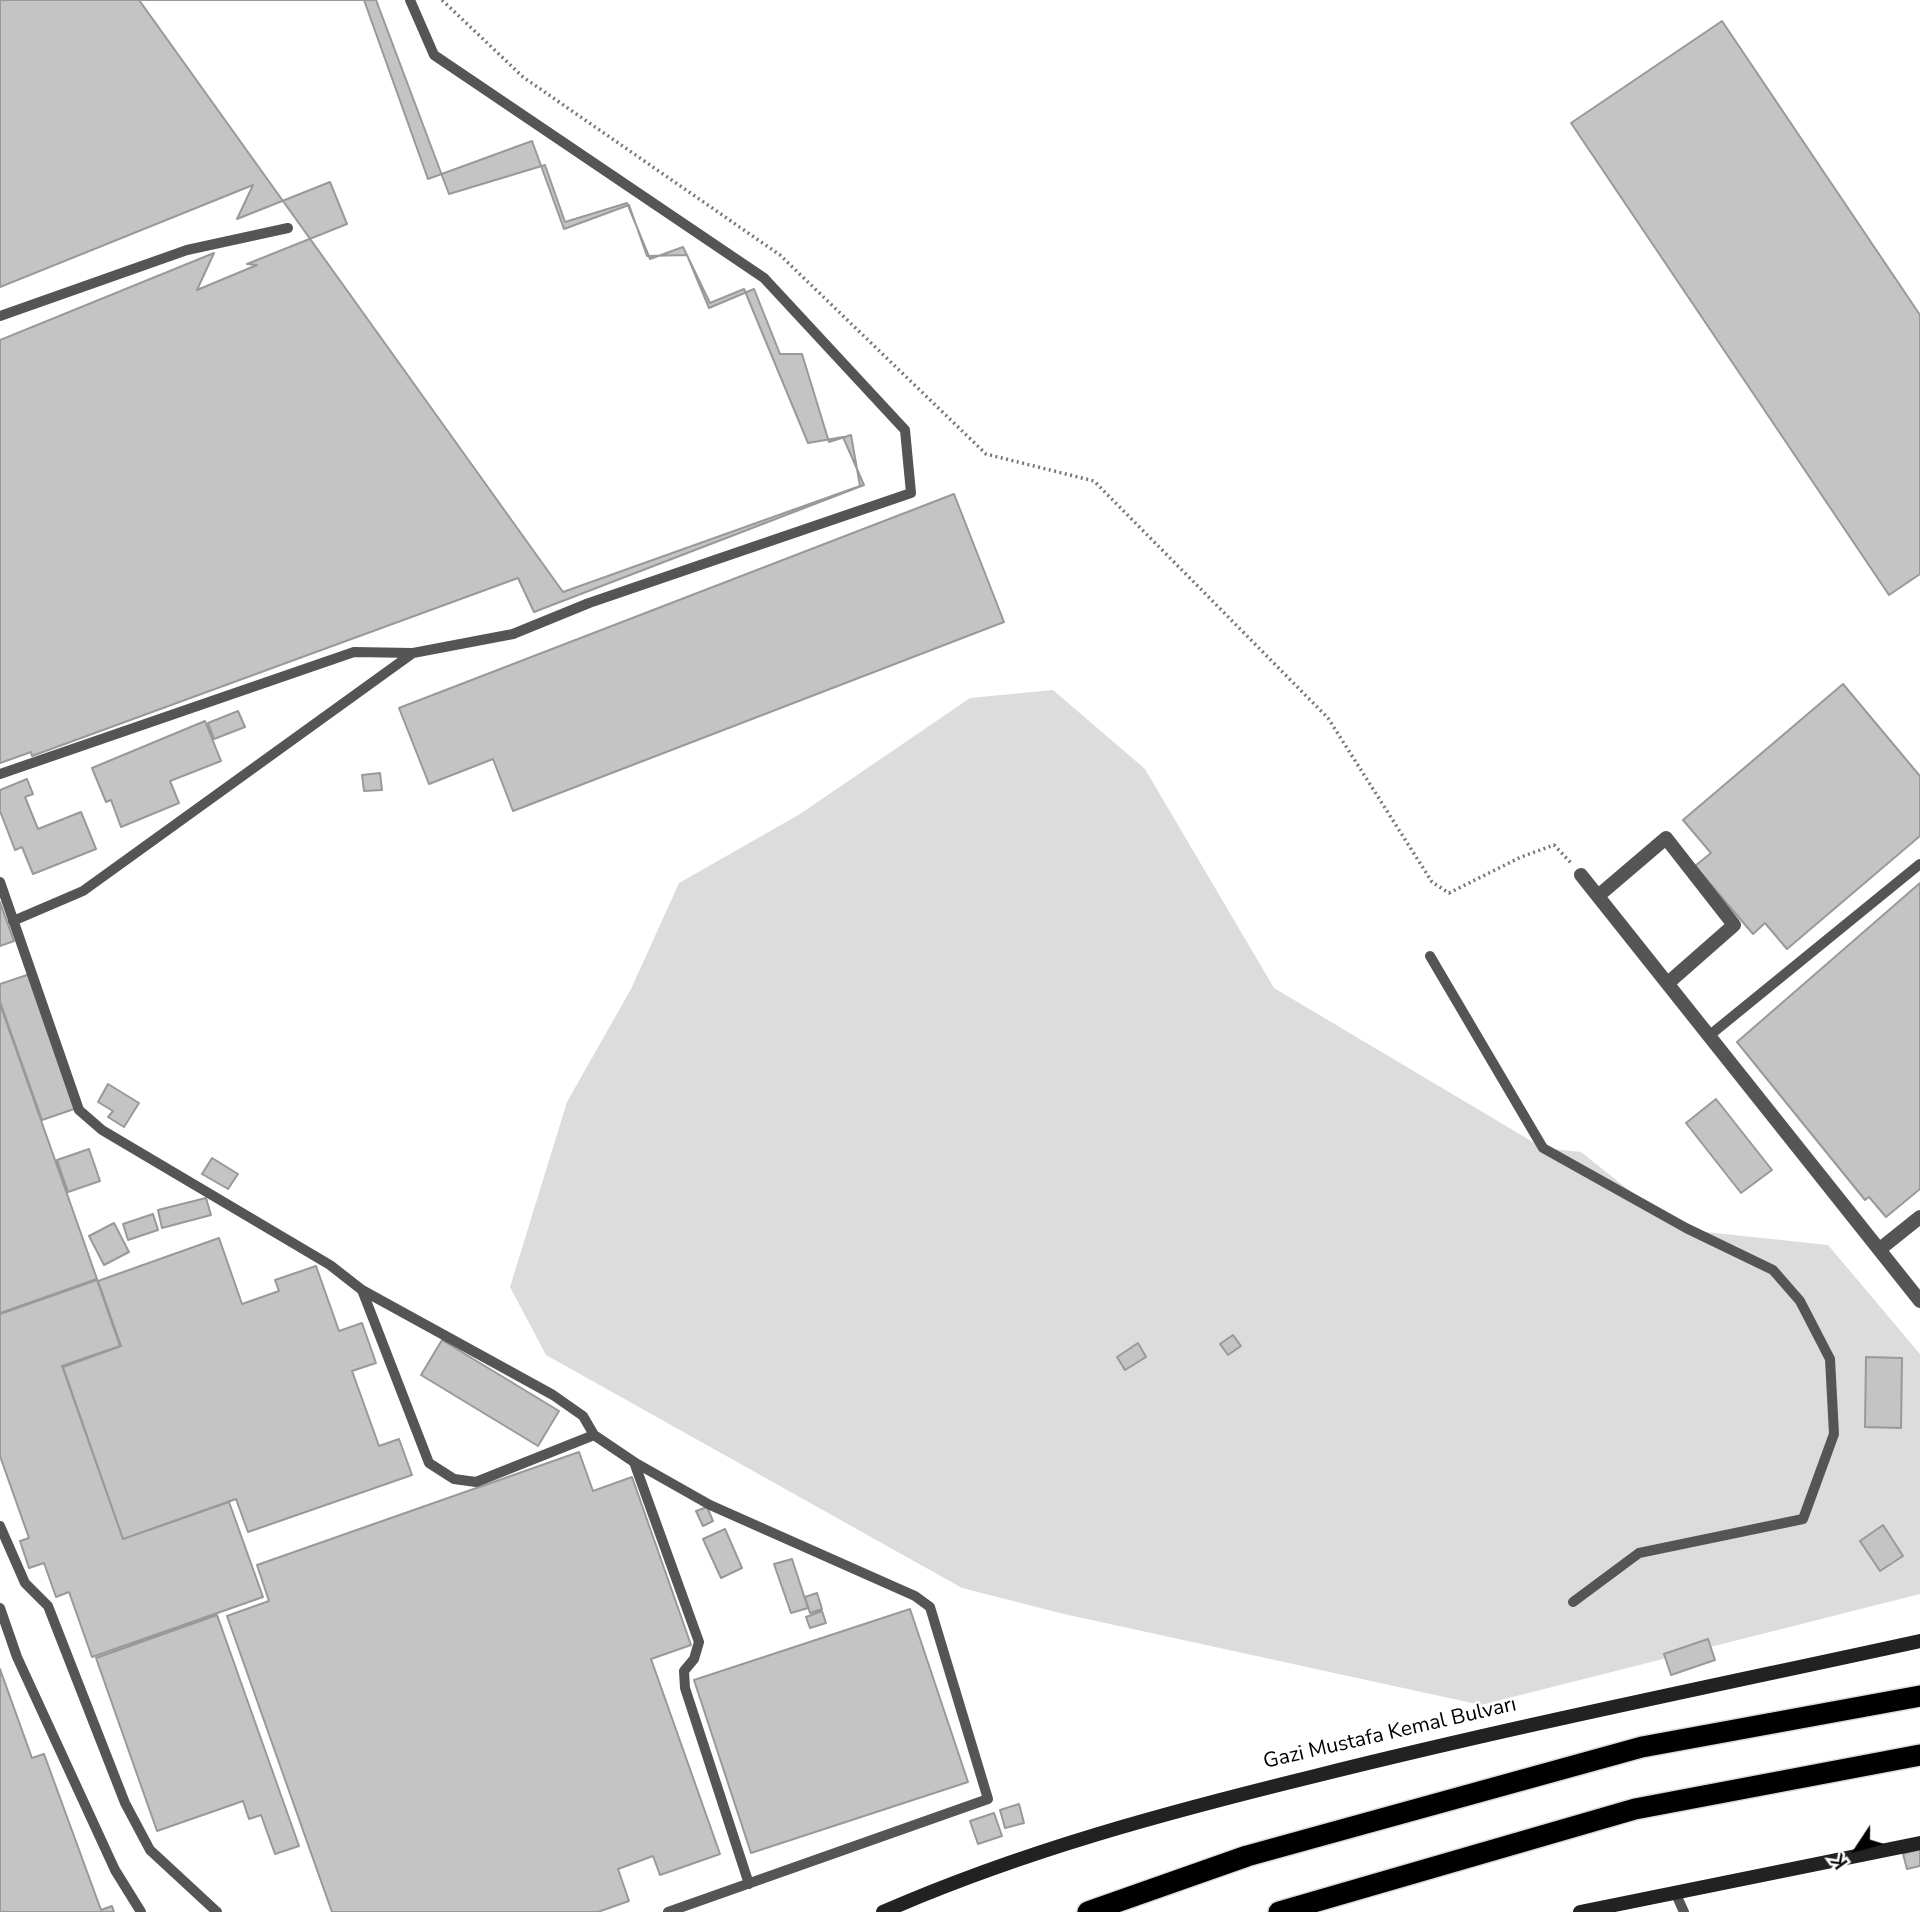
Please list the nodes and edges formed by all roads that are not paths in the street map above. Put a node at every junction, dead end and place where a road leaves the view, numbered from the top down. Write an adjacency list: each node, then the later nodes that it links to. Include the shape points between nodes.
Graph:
1 (410, 0): 4 (lane, via 434,55 764,278 905,430 911,493 601,598 513,634)
2 (288, 228): 3 (lane, via 187,250)
3 (0, 316)
4 (413, 653): 5 (lane, via 354,652); 10 (lane, via 83,891)
5 (0, 774)
6 (1920, 864): 13 (lane)
7 (1581, 875): 9 (street)
8 (0, 882): 10 (lane)
9 (1598, 896): 12 (street); 12 (street, via 1666,838 1734,925)
10 (13, 921): 16 (lane, via 79,1110 102,1130 330,1265)
11 (1430, 956): 21 (lane, via 1543,1148 1686,1228 1773,1270 1800,1301 1830,1359 1834,1434 1803,1519 1639,1553)
12 (1668, 983): 13 (street)
13 (1710, 1035): 15 (street)
14 (1920, 1217): 15 (street)
15 (1880, 1249): 17 (street)
16 (362, 1290): 18 (lane, via 553,1395 583,1416); 18 (lane, via 429,1463 454,1479 476,1482)
17 (1920, 1301)
18 (594, 1435): 19 (lane)
19 (634, 1462): 27 (lane, via 699,1642 684,1671 685,1688); 27 (lane, via 710,1505 915,1596 930,1607 988,1799)
20 (0, 1526): 31 (lane, via 25,1583 48,1606 125,1803 150,1850)
21 (1573, 1601)
22 (0, 1608): 30 (lane, via 17,1657 115,1870)
23 (1920, 1641): 33 (street, Gazi Mustafa Kemal Bulvarı, via 1407,1753 1167,1813 961,1877)
24 (1920, 1696): 34 (highway, via 1642,1747 1248,1856)
25 (1920, 1755): 35 (highway, via 1635,1809)
26 (1920, 1843): 28 (street)
27 (749, 1884): 32 (lane)
28 (1675, 1892): 29 (street); 37 (lane)
29 (1627, 1907): 36 (street)
30 (141, 1912)
31 (217, 1912)
32 (668, 1912)
33 (883, 1912)
34 (1088, 1912)
35 (1279, 1912)
36 (1580, 1912)
37 (1684, 1912)

